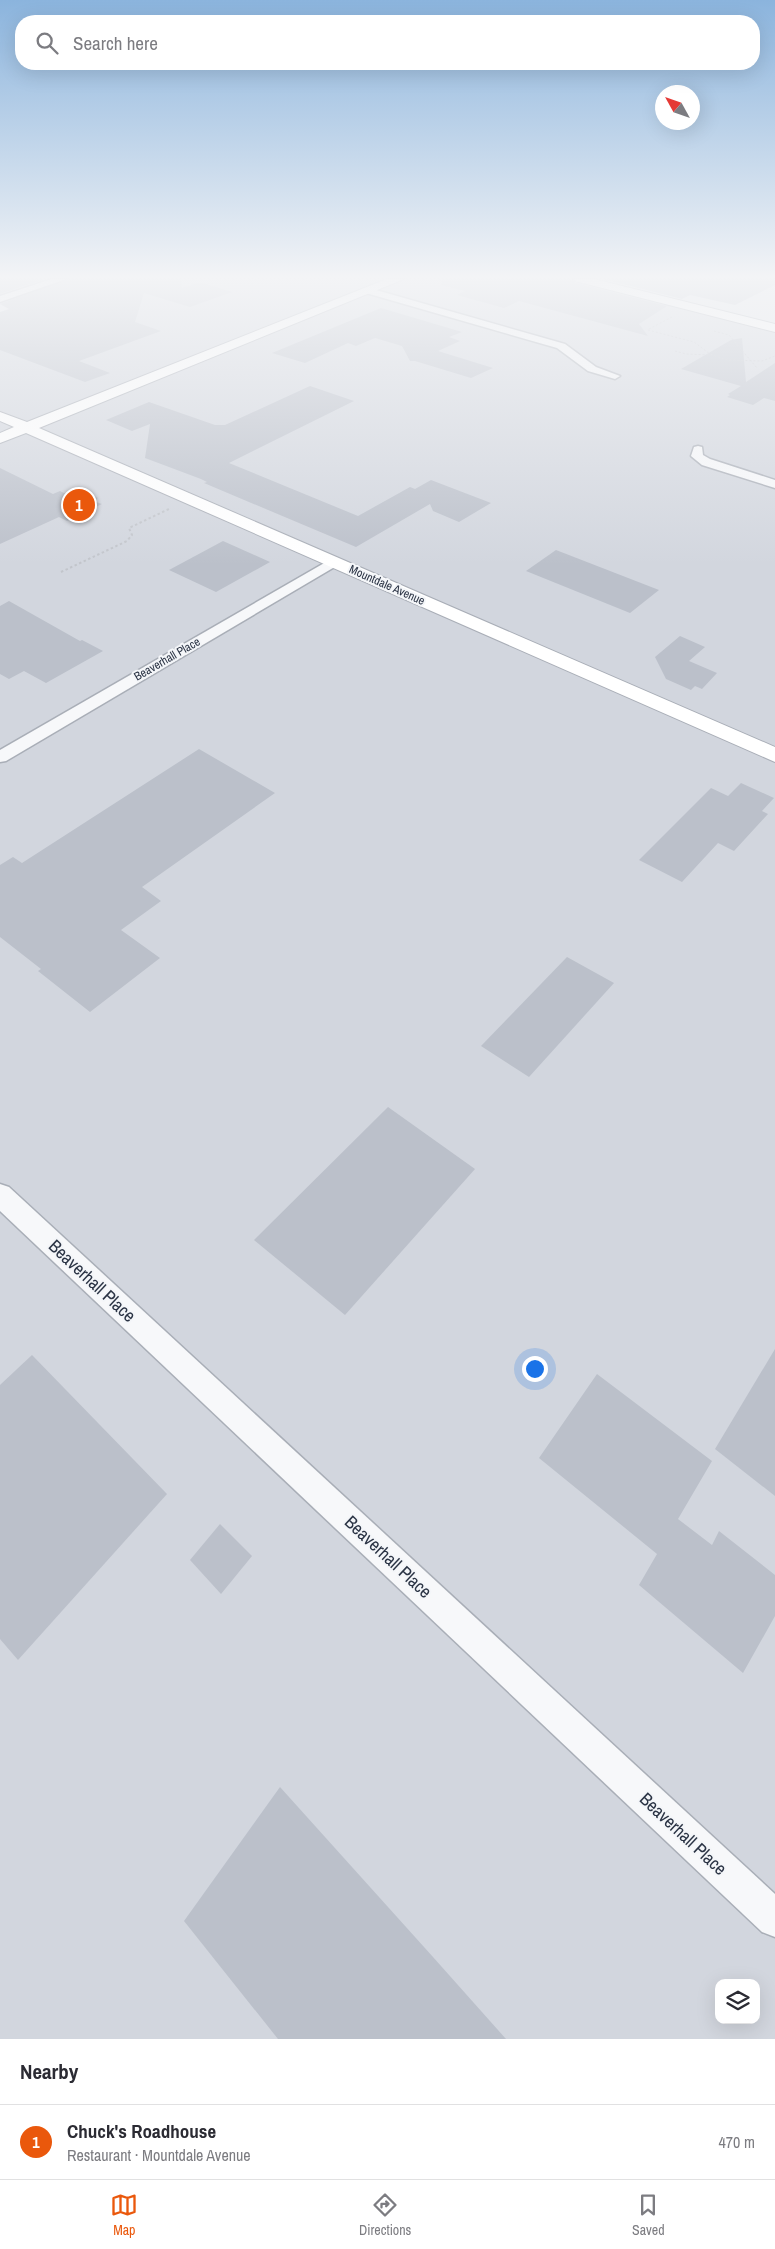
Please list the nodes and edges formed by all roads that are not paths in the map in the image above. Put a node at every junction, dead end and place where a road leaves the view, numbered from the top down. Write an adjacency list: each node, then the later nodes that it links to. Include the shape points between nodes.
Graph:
1 (160, 374): 5 (street)
2 (608, 374): 3 (street)
3 (614, 376)
4 (0, 416): 5 (street, Mountdale Avenue)
5 (27, 427): 6 (street); 9 (street, Mountdale Avenue)
6 (0, 438)
7 (698, 450): 8 (street, via 697,456 706,462)
8 (775, 484)
9 (333, 562): 10 (street, Mountdale Avenue); 11 (street, Beaverhall Place)
10 (775, 755)
11 (0, 757)
12 (0, 1195): 13 (street, Beaverhall Place)
13 (775, 1919)

